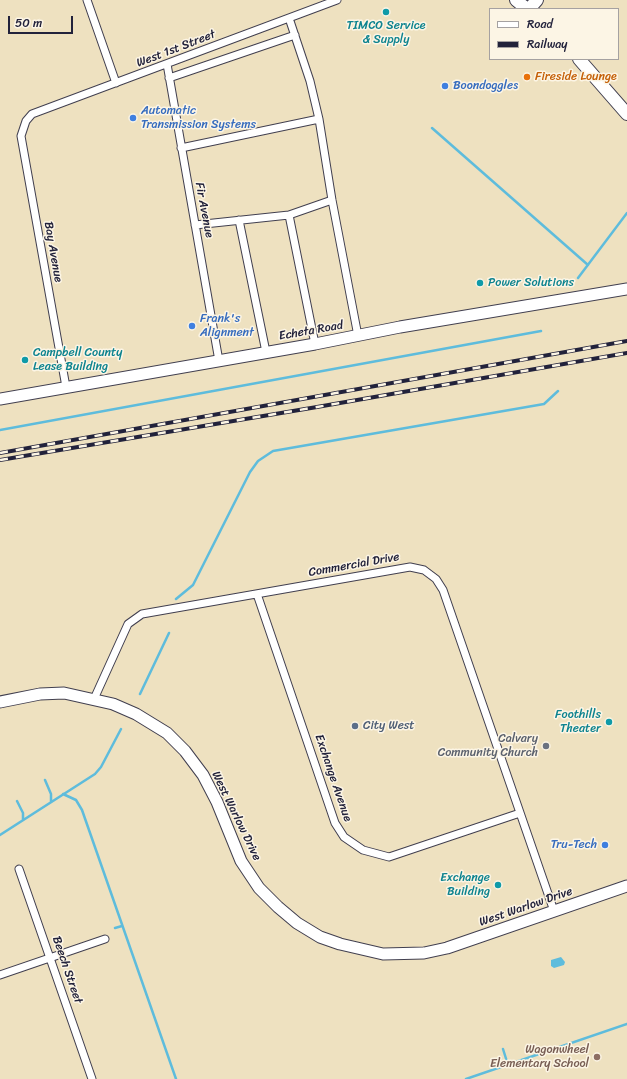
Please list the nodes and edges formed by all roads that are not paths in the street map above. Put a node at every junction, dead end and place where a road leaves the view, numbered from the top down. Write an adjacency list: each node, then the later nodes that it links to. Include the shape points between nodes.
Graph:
1 (87, 0): 12 (street)
2 (337, 0): 7 (street, West 1st Street)
3 (516, 0): 5 (main road)
4 (537, 0): 6 (main road)
5 (527, 8)
6 (529, 8)
7 (289, 18): 8 (street); 10 (street, West 1st Street)
8 (295, 34): 11 (street); 14 (street)
9 (580, 60): 13 (main road)
10 (167, 64): 11 (street, Fir Avenue); 12 (street, West 1st Street)
11 (169, 78): 16 (street, Fir Avenue)
12 (116, 83): 15 (street, West 1st Street, via 32,114)
13 (627, 114)
14 (319, 118): 16 (street); 17 (street)
15 (26, 121): 26 (street, Bay Avenue, via 21,136)
16 (181, 148): 20 (street, Fir Avenue)
17 (332, 200): 18 (street); 22 (street)
18 (289, 215): 19 (street); 23 (street)
19 (239, 220): 20 (street); 24 (street)
20 (195, 225): 25 (street, Fir Avenue)
21 (627, 289): 22 (street, Echeta Road, via 400,326)
22 (358, 336): 23 (street, Echeta Road)
23 (315, 344): 24 (street, Echeta Road)
24 (266, 352): 25 (street, Echeta Road)
25 (219, 361): 26 (street, Echeta Road)
26 (66, 387): 27 (street, Echeta Road)
27 (0, 399)
28 (257, 594): 29 (street, Commercial Drive, via 142,614 128,624); 31 (street, Commercial Drive, via 410,567 424,570 436,579 443,590); 31 (street, Exchange Avenue, via 335,823 344,837 363,850 389,857)
29 (94, 699): 30 (street, West Warlow Drive, via 56,693); 34 (street, West Warlow Drive, via 136,714 167,733 185,751 203,775 241,861 260,888 283,911 320,936 340,944 383,954 424,953 447,948)
30 (0, 702)
31 (520, 813): 34 (street, Commercial Drive)
32 (19, 869): 36 (street, Beech Street)
33 (627, 886): 34 (street, West Warlow Drive)
34 (554, 911)
35 (105, 939): 36 (street)
36 (51, 958): 37 (street); 38 (street, Beech Street)
37 (0, 975)
38 (92, 1079)

